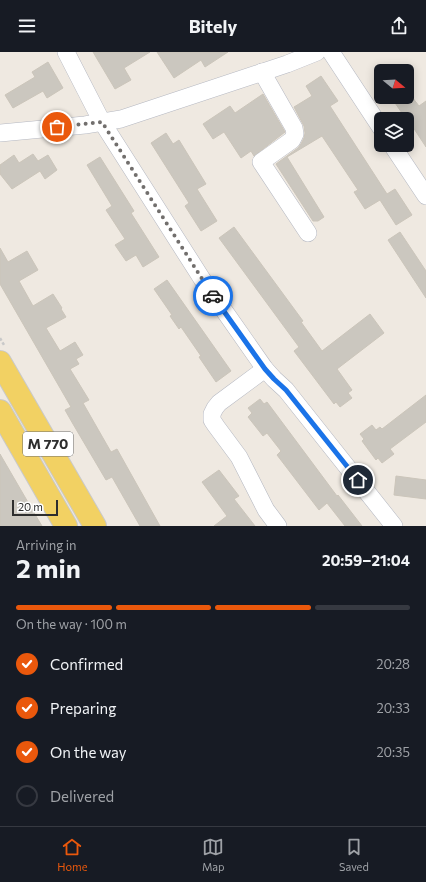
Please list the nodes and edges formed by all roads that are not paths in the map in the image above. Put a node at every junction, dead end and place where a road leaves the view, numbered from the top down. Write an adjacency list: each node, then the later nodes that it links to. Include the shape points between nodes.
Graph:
1 (66, 52): 6 (street)
2 (317, 52): 4 (street)
3 (331, 52): 5 (street)
4 (262, 72): 6 (street, via 135,115); 10 (street, via 296,134 292,140 261,162)
5 (374, 117)
6 (102, 122): 7 (street); 12 (street, via 202,279)
7 (0, 133)
8 (397, 152): 9 (street)
9 (426, 196)
10 (308, 233)
11 (0, 362): 15 (main road, M 770)
12 (265, 369): 16 (street, via 219,403 212,414 212,420 239,457 266,510); 17 (street, via 286,390)
13 (0, 411): 14 (main road, M 770)
14 (66, 526)
15 (95, 526)
16 (278, 526)
17 (394, 526)

